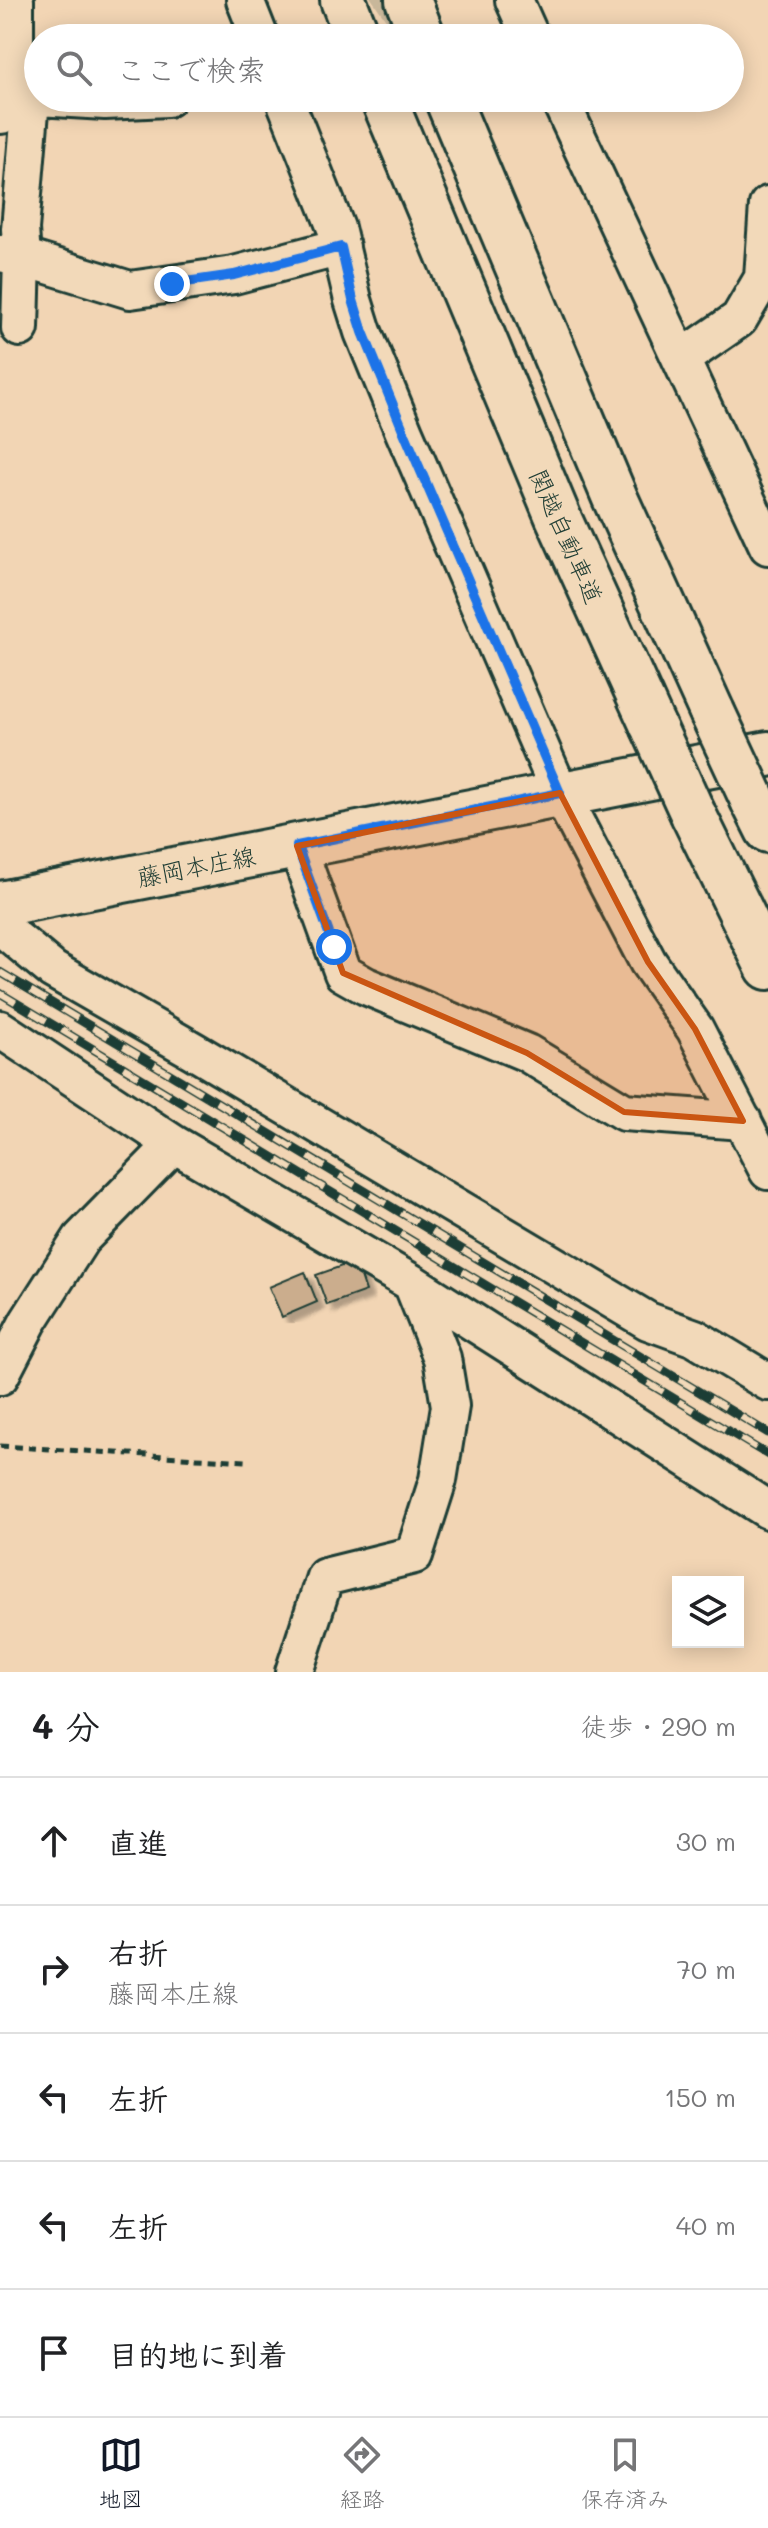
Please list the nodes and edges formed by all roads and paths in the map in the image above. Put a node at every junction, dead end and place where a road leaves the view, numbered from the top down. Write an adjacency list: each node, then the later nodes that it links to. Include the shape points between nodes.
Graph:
1 (15, 0): 10 (street)
2 (245, 0): 6 (street)
3 (343, 0): 7 (main road)
4 (408, 0): 8 (main road)
5 (514, 0): 9 (street)
6 (254, 24)
7 (352, 24)
8 (417, 24)
9 (525, 24)
10 (5, 103)
11 (30, 112): 18 (street, via 20,229)
12 (290, 112): 17 (street)
13 (389, 112): 28 (main road, 関越自動車道, bridge, via 558,517)
14 (453, 112): 24 (main road, bridge, via 615,498)
15 (566, 112): 20 (street)
16 (768, 205): 20 (street, via 763,278 739,319)
17 (341, 247): 18 (street, via 234,275 130,290); 23 (street, via 363,332)
18 (11, 255): 19 (street)
19 (20, 328)
20 (681, 359): 21 (street)
21 (768, 546)
22 (768, 754): 23 (main road, 藤岡本庄線)
23 (560, 793): 25 (main road, 藤岡本庄線); 30 (street, via 648,962 695,1029)
24 (760, 815)
25 (297, 846): 26 (main road, 藤岡本庄線); 30 (street, via 343,973 527,1053 624,1112)
26 (0, 904)
27 (0, 926): 35 (street, via 53,970 648,1321 695,1338)
28 (768, 967)
29 (0, 1029): 31 (street)
30 (743, 1121): 32 (street)
31 (174, 1144): 33 (street); 34 (street, via 81,1239)
32 (768, 1171)
33 (412, 1283): 38 (street); 39 (street, via 442,1358 450,1406 438,1480 414,1555 325,1577)
34 (0, 1376)
35 (768, 1382)
36 (0, 1446): 37 (path)
37 (247, 1461)
38 (768, 1510)
39 (294, 1672)

